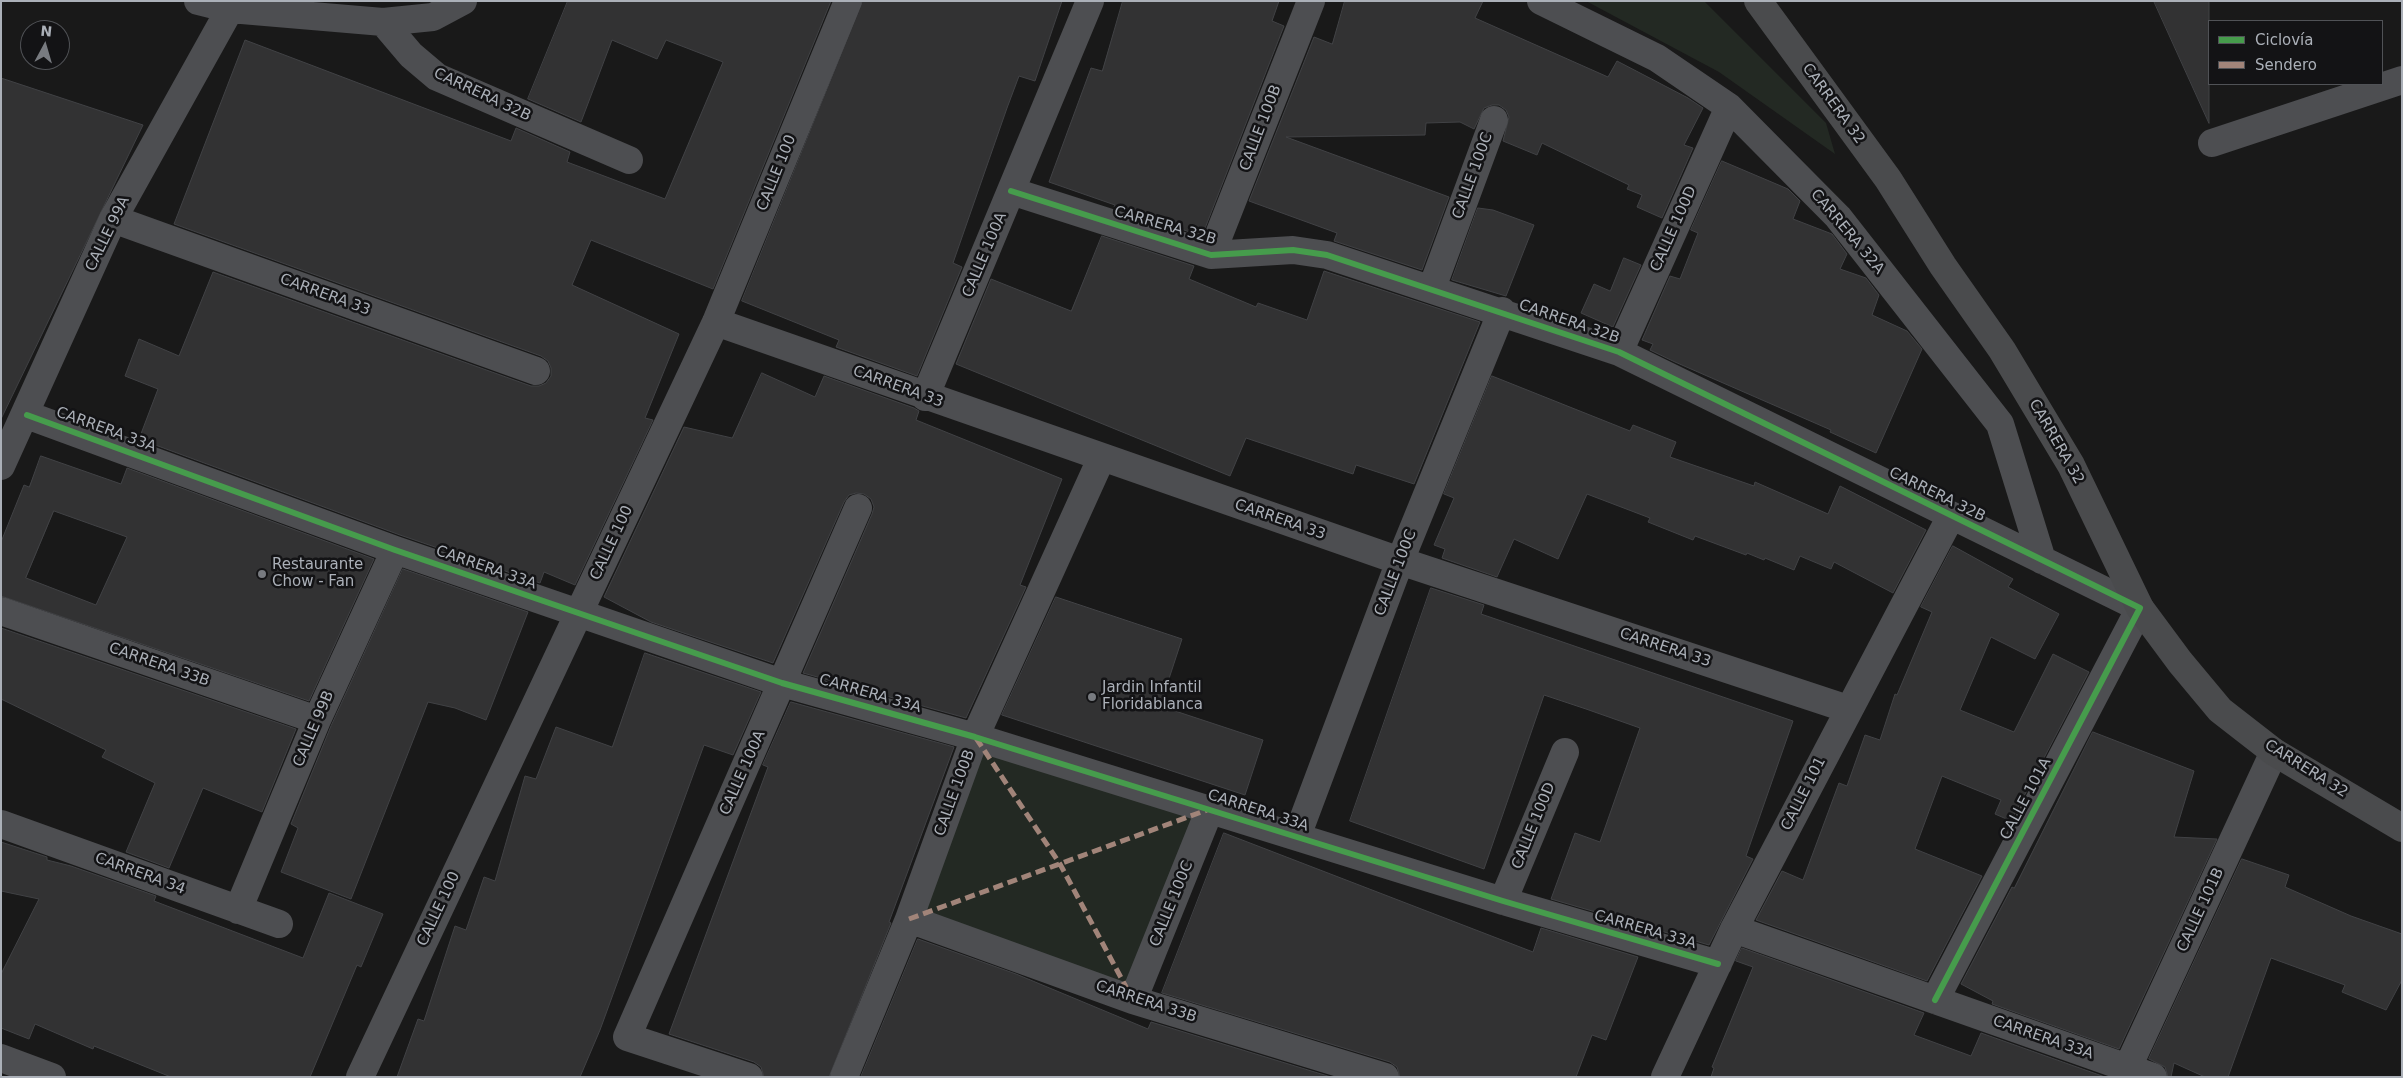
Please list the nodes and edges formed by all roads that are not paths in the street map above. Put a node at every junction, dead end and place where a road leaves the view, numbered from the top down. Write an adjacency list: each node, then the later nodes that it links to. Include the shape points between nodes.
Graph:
1 (198, 1): 8 (street)
2 (463, 1): 9 (street, via 433,17)
3 (848, 1): 20 (street, CALLE 100)
4 (1090, 1): 15 (street, CALLE 100A)
5 (1311, 1): 17 (street, CALLE 100B)
6 (1541, 1): 11 (street, CARRERA 32A, via 1657,58)
7 (1758, 1): 32 (main road, CARRERA 32, via 1888,179 1942,266 2002,350 2072,465)
8 (230, 8): 9 (street); 16 (street, CALLE 99A)
9 (383, 22): 14 (street, CARRERA 32B, via 411,55 437,77)
10 (2402, 80): 13 (street)
11 (1729, 107): 21 (street, CALLE 100D); 30 (street, CARRERA 32A, via 1838,217 2000,424)
12 (1494, 120): 18 (street, CALLE 100C)
13 (2212, 142)
14 (629, 160)
15 (1011, 192): 17 (street, CARRERA 32B); 23 (street, CALLE 100A)
16 (113, 219): 22 (street, CARRERA 33); 24 (street, CALLE 99A)
17 (1211, 255): 18 (street, CARRERA 32B, via 1293,250 1327,255)
18 (1432, 288): 19 (street, CARRERA 32B)
19 (1502, 312): 21 (street, CARRERA 32B); 31 (street, CALLE 100C)
20 (716, 322): 23 (street, CARRERA 33); 34 (street, CALLE 100)
21 (1619, 352): 28 (street, CARRERA 32B)
22 (536, 371)
23 (925, 397): 26 (street, CARRERA 33)
24 (26, 414): 25 (street, CALLE 99A); 29 (street, CARRERA 33A)
25 (4, 451)
26 (1102, 459): 31 (street, CARRERA 33); 38 (street, CALLE 100B)
27 (858, 508): 35 (street, CALLE 100A)
28 (1951, 516): 30 (street, CARRERA 32B); 36 (street, CALLE 101)
29 (395, 550): 34 (street, CARRERA 33A); 37 (street, CALLE 99B)
30 (2042, 560): 32 (street, CARRERA 32B)
31 (1400, 562): 36 (street, CARRERA 33); 44 (street, CALLE 100C)
32 (2140, 608): 40 (main road, CARRERA 32, via 2220,710); 52 (street, CALLE 101A)
33 (1, 611): 37 (street, CARRERA 33B)
34 (580, 613): 35 (street, CARRERA 33A); 57 (street, CALLE 100)
35 (782, 683): 38 (street, CARRERA 33A); 58 (street, CALLE 100A, via 627,1037)
36 (1848, 709): 49 (street, CALLE 101)
37 (317, 720): 46 (street, CALLE 99B)
38 (975, 737): 41 (street, CARRERA 33A); 47 (street, CALLE 100B)
39 (1565, 752): 45 (street, CALLE 100D)
40 (2274, 752): 43 (main road, CARRERA 32); 54 (street, CALLE 101B)
41 (1210, 809): 44 (street, CARRERA 33A); 51 (street, CALLE 100C)
42 (1, 824): 46 (street, CARRERA 34)
43 (2402, 828)
44 (1297, 836): 45 (street, CARRERA 33A)
45 (1503, 901): 50 (street, CARRERA 33A)
46 (238, 910): 48 (street, CARRERA 34)
47 (909, 920): 51 (street, CARRERA 33B); 59 (street, CALLE 100B)
48 (279, 924)
49 (1734, 929): 50 (street, CALLE 101); 52 (street, CARRERA 33A)
50 (1718, 964): 60 (street, CALLE 101)
51 (1133, 1000): 55 (street, CARRERA 33B)
52 (1935, 1000): 54 (street, CARRERA 33A)
53 (1, 1058): 56 (street)
54 (2140, 1072)
55 (1381, 1076)
56 (52, 1077)
57 (360, 1077)
58 (749, 1077)
59 (844, 1077)
60 (1666, 1077)

